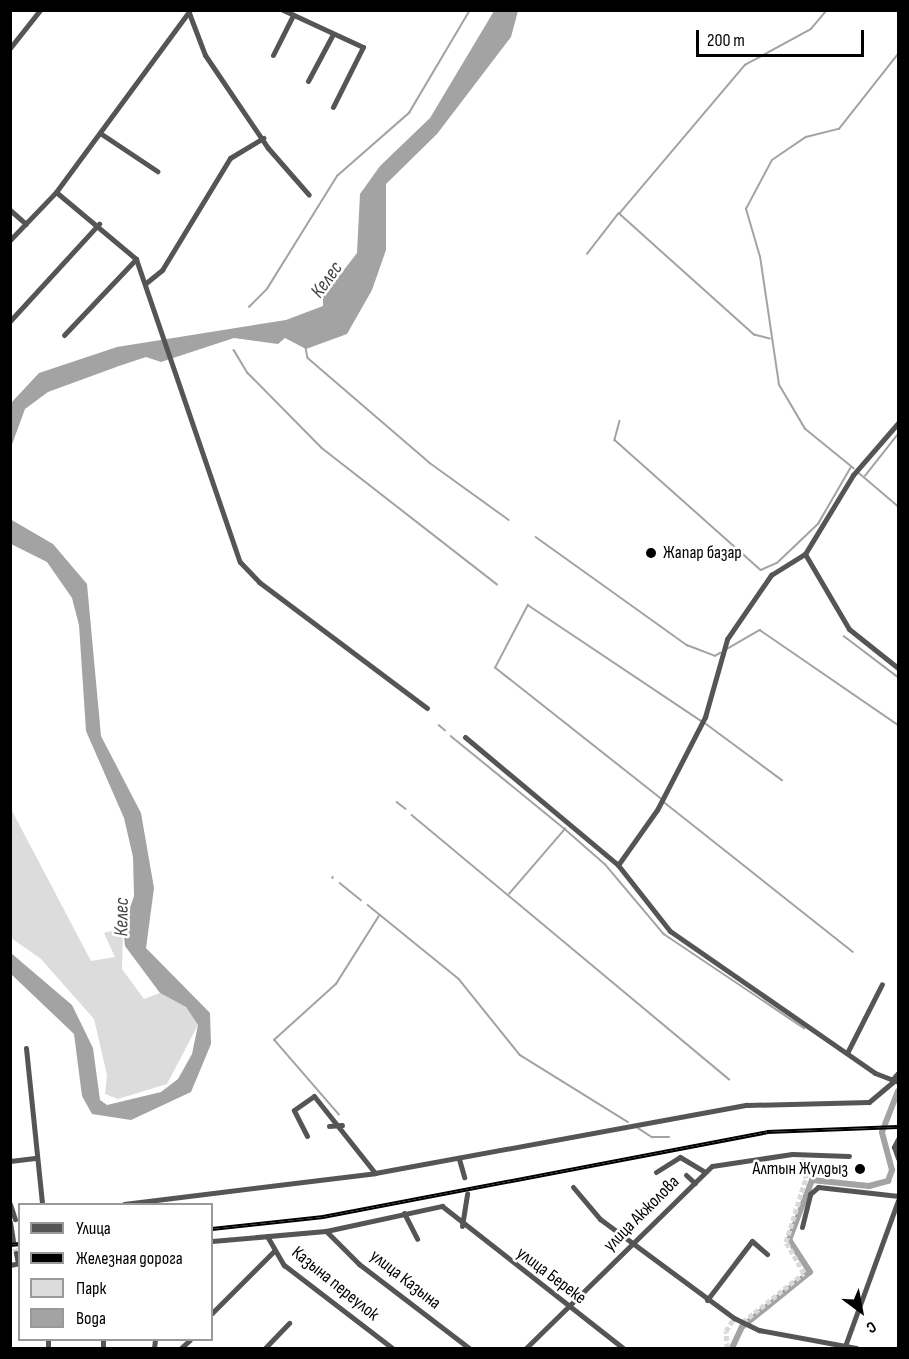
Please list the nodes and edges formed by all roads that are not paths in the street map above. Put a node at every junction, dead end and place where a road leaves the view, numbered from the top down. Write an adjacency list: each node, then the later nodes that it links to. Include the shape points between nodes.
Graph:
1 (40, 10): 6 (street)
2 (283, 10): 4 (street)
3 (189, 12): 10 (street); 11 (street, via 205,55)
4 (293, 15): 5 (street); 7 (street)
5 (333, 34): 8 (street); 9 (street, via 363,47)
6 (10, 48)
7 (273, 55)
8 (308, 81)
9 (333, 107)
10 (100, 133): 12 (street); 13 (street)
11 (263, 138): 14 (street); 20 (street, via 230,158 162,270)
12 (157, 171)
13 (56, 192): 16 (street); 17 (street)
14 (309, 195)
15 (10, 210): 16 (street)
16 (26, 224): 18 (street)
17 (99, 224): 19 (street); 21 (street)
18 (10, 240)
19 (136, 259): 20 (street); 22 (street)
20 (146, 283): 26 (street, via 240,562)
21 (10, 321)
22 (64, 335)
23 (898, 423): 24 (street, via 853,475)
24 (805, 554): 25 (street, via 849,629); 28 (street, via 771,575 727,639 705,717 657,810)
25 (898, 668)
26 (427, 708)
27 (465, 738): 28 (street)
28 (618, 865): 31 (street, via 670,931)
29 (882, 984): 31 (street)
30 (26, 1048): 39 (street)
31 (847, 1053): 33 (street)
32 (898, 1073): 33 (street)
33 (895, 1081): 41 (street, via 869,1102 747,1105 629,1130 563,1135)
34 (342, 1125): 35 (street); 36 (street, via 310,1096 294,1110); 45 (street)
35 (329, 1126)
36 (307, 1136)
37 (898, 1140): 40 (street)
38 (849, 1156): 44 (street, улица Акжолова, via 802,1158 792,1154 722,1161)
39 (35, 1158): 42 (street); 53 (street)
40 (898, 1158)
41 (459, 1159): 45 (street); 47 (street)
42 (10, 1161)
43 (656, 1172): 44 (street, via 680,1157)
44 (705, 1172): 48 (street, улица Акжолова)
45 (375, 1173): 54 (street)
46 (686, 1175): 48 (street)
47 (464, 1177)
48 (695, 1183): 65 (street, улица Акжолова)
49 (573, 1187): 65 (street, via 591,1211)
50 (467, 1193): 58 (street)
51 (898, 1196): 59 (street, via 818,1187 810,1194)
52 (898, 1200): 74 (street)
53 (42, 1203)
54 (132, 1203)
55 (10, 1204): 57 (street)
56 (404, 1214): 58 (street, улица Береке, via 442,1206); 60 (street); 62 (street)
57 (14, 1219): 63 (street)
58 (462, 1226): 71 (street, улица Береке)
59 (802, 1227)
60 (326, 1231): 61 (street); 77 (street, улица Казына, via 359,1264)
61 (267, 1236): 64 (street); 66 (street, Казына переулок)
62 (417, 1239)
63 (13, 1241)
64 (213, 1241)
65 (634, 1244): 70 (street); 71 (street, улица Акжолова)
66 (274, 1251): 72 (street); 76 (street, Казына переулок, via 298,1277)
67 (16, 1253): 69 (street)
68 (767, 1254): 70 (street, via 752,1241)
69 (16, 1265)
70 (707, 1299): 74 (street, via 753,1328)
71 (568, 1308): 78 (street, улица Акжолова); 79 (street, улица Береке)
72 (213, 1312)
73 (289, 1323): 75 (street)
74 (845, 1346): 80 (street)
75 (265, 1348)
76 (392, 1348)
77 (469, 1348)
78 (526, 1348)
79 (623, 1348)
80 (856, 1348)

